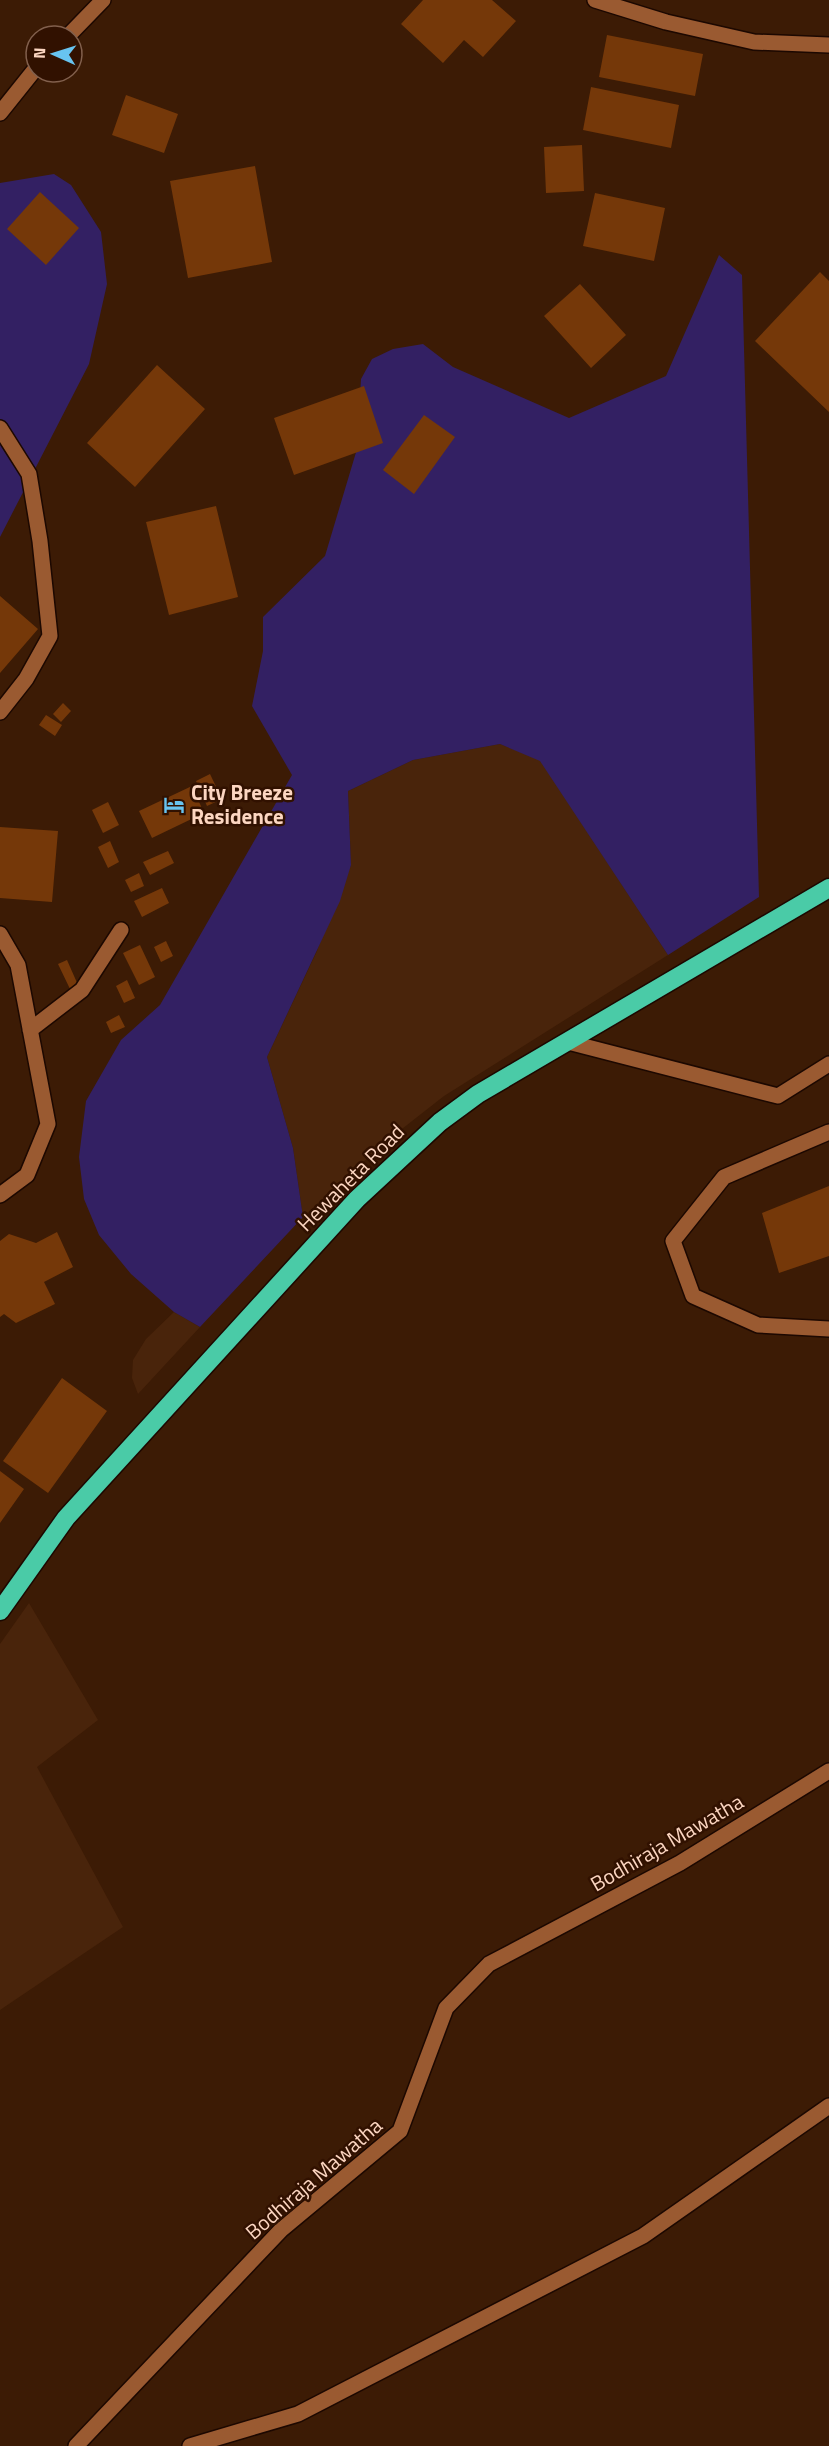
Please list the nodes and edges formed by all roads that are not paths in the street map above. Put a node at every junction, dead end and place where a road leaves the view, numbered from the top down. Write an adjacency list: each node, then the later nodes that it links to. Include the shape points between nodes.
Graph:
1 (103, 0): 3 (street)
2 (595, 0): 4 (street, via 666,22 754,42)
3 (80, 24)
4 (829, 45)
5 (24, 83): 6 (street)
6 (0, 113)
7 (0, 428): 8 (street, via 29,474 50,636 26,679)
8 (3, 703)
9 (829, 888): 13 (highway, Hewaheta Road)
10 (121, 930): 12 (street, via 82,990)
11 (0, 934): 12 (street, via 18,965)
12 (30, 1030): 16 (street, via 48,1124 27,1175)
13 (568, 1042): 14 (street, via 778,1096); 18 (highway, Hewaheta Road, via 478,1094 440,1122 357,1199 66,1518)
14 (829, 1064)
15 (829, 1132): 17 (street, via 724,1177 673,1241 693,1296 758,1325)
16 (0, 1195)
17 (829, 1329)
18 (0, 1611)
19 (829, 1771): 21 (street, Bodhiraja Mawatha, via 680,1863 489,1964 446,2008 400,2131 281,2230)
20 (829, 2106): 22 (street, via 643,2236 298,2414)
21 (76, 2446)
22 (190, 2446)

